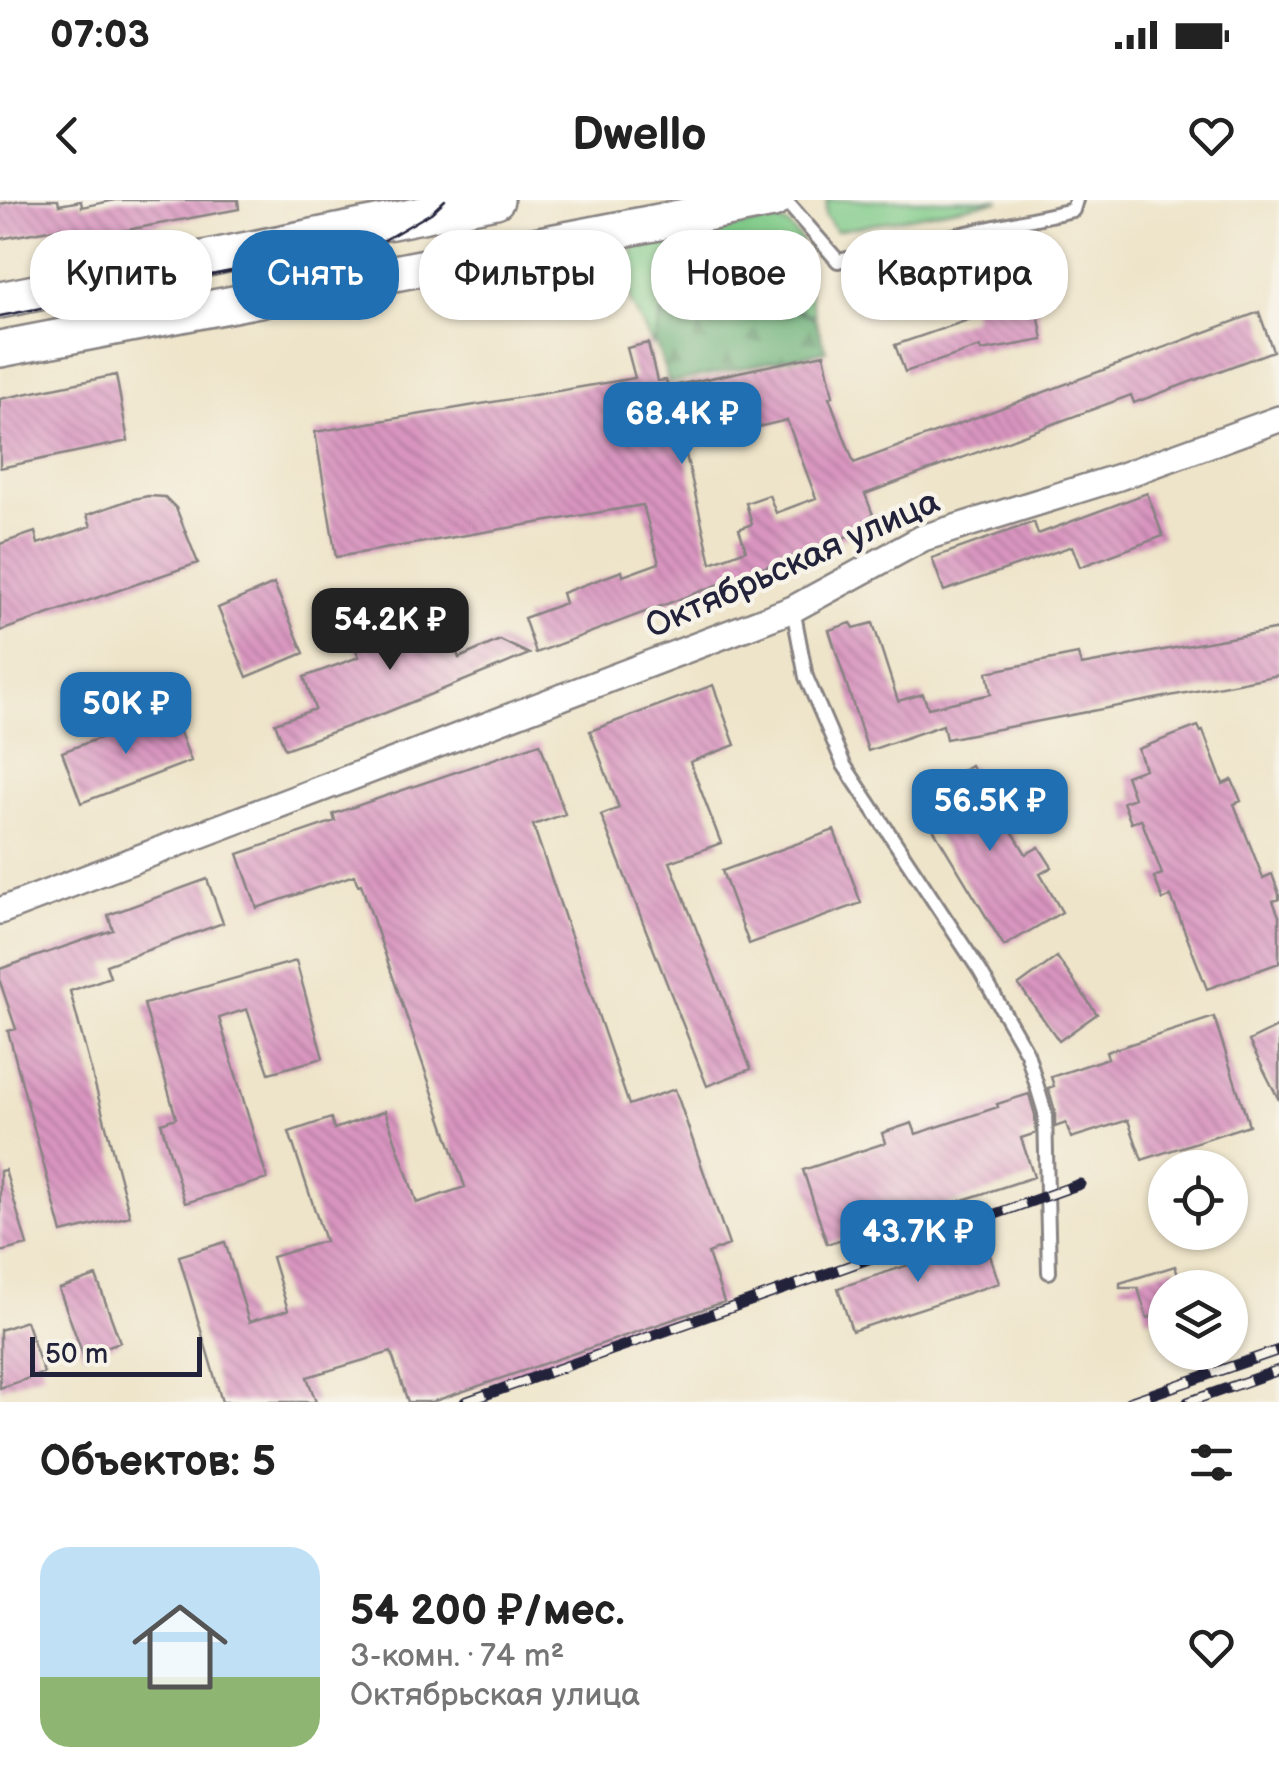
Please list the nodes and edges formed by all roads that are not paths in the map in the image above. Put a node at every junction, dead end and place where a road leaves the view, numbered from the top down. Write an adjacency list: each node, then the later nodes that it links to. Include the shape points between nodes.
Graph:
1 (496, 200): 5 (main road)
2 (773, 200): 6 (main road)
3 (785, 200): 4 (lane, via 838,261 1073,210)
4 (1076, 200)
5 (0, 300)
6 (0, 349)
7 (1279, 419): 8 (street, Октябрьская улица, via 924,538)
8 (793, 609): 9 (street, Октябрьская улица); 10 (lane, via 806,676 844,766 1027,1053 1045,1113)
9 (0, 912)
10 (1048, 1272)

